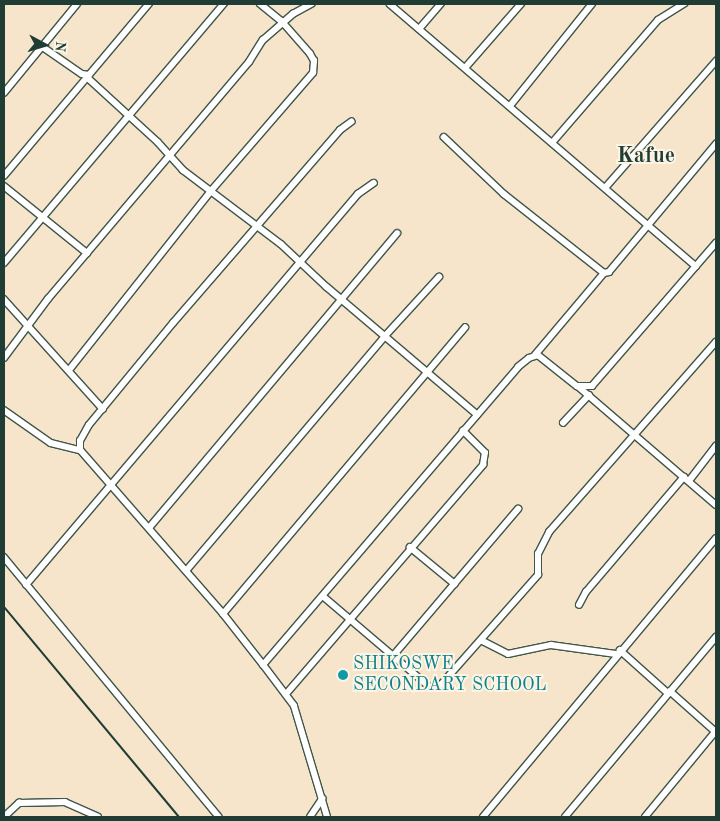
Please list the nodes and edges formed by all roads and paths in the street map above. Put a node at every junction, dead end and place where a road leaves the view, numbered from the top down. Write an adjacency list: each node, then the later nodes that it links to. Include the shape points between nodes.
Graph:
1 (77, 4): 13 (street)
2 (150, 4): 16 (street)
3 (224, 4): 19 (street)
4 (260, 4): 11 (street)
5 (311, 4): 11 (street)
6 (390, 4): 12 (street)
7 (441, 4): 12 (street)
8 (521, 4): 15 (street)
9 (592, 4): 18 (street)
10 (684, 4): 22 (street, via 658,20)
11 (282, 22): 24 (street, via 267,35 200,122); 29 (street, via 312,57 313,73)
12 (419, 29): 15 (street)
13 (43, 47): 16 (street); 17 (street)
14 (716, 61): 28 (street)
15 (465, 68): 18 (street)
16 (88, 76): 19 (street); 25 (street)
17 (4, 93)
18 (510, 106): 22 (street)
19 (129, 116): 24 (street); 30 (street)
20 (351, 122): 32 (street)
21 (444, 136): 39 (street, via 504,194)
22 (552, 142): 28 (street)
23 (716, 144): 31 (street)
24 (169, 154): 29 (street); 35 (street)
25 (4, 176)
26 (374, 183): 37 (street, via 358,194)
27 (4, 186): 30 (street)
28 (605, 188): 31 (street)
29 (211, 191): 32 (street); 49 (street)
30 (41, 216): 35 (street); 36 (street)
31 (648, 225): 38 (street); 39 (street)
32 (256, 226): 37 (street); 53 (street)
33 (397, 234): 42 (street)
34 (716, 243): 38 (street)
35 (87, 253): 43 (street)
36 (4, 263)
37 (301, 263): 42 (street); 62 (street)
38 (696, 266): 51 (street, via 592,386)
39 (604, 273): 47 (street)
40 (439, 277): 45 (street)
41 (4, 299): 43 (street)
42 (342, 300): 45 (street); 65 (street)
43 (29, 326): 48 (street); 49 (street)
44 (465, 328): 50 (street)
45 (386, 336): 50 (street); 69 (street)
46 (716, 342): 58 (street)
47 (535, 355): 51 (street); 55 (street, via 518,367)
48 (4, 358)
49 (70, 369): 53 (street)
50 (428, 373): 55 (street); 74 (street)
51 (579, 386): 52 (street)
52 (589, 395): 56 (street); 58 (street)
53 (103, 409): 60 (street, via 82,435)
54 (4, 410): 60 (street, via 51,443)
55 (477, 414): 57 (street)
56 (563, 424)
57 (463, 431): 67 (street, via 485,453 484,465); 72 (street)
58 (634, 435): 61 (street); 77 (street, via 549,532 538,554 538,576)
59 (716, 446): 61 (street)
60 (80, 450): 62 (street)
61 (686, 479): 63 (street); 73 (street, via 586,592)
62 (112, 485): 65 (street); 71 (street)
63 (716, 505)
64 (518, 509): 70 (street)
65 (149, 528): 69 (street)
66 (716, 538): 78 (street)
67 (410, 547): 70 (street); 75 (street)
68 (4, 557): 71 (street)
69 (186, 571): 74 (street)
70 (455, 584): 79 (street)
71 (26, 585): 87 (street)
72 (323, 596): 75 (street); 80 (street)
73 (579, 605)
74 (223, 614): 80 (street)
75 (348, 619): 79 (street); 82 (street)
76 (716, 637): 81 (street)
77 (481, 640): 78 (street, via 508,654 551,645); 79 (street, via 436,689)
78 (619, 652): 81 (street); 90 (street)
79 (393, 656)
80 (263, 665): 82 (street)
81 (669, 692): 83 (street); 91 (street)
82 (287, 693): 84 (street)
83 (716, 732): 92 (street)
84 (322, 798): 88 (street); 89 (street)
85 (4, 817): 86 (street, via 19,803 65,802)
86 (98, 817)
87 (218, 817)
88 (310, 817)
89 (327, 817)
90 (483, 817)
91 (564, 817)
92 (645, 817)

